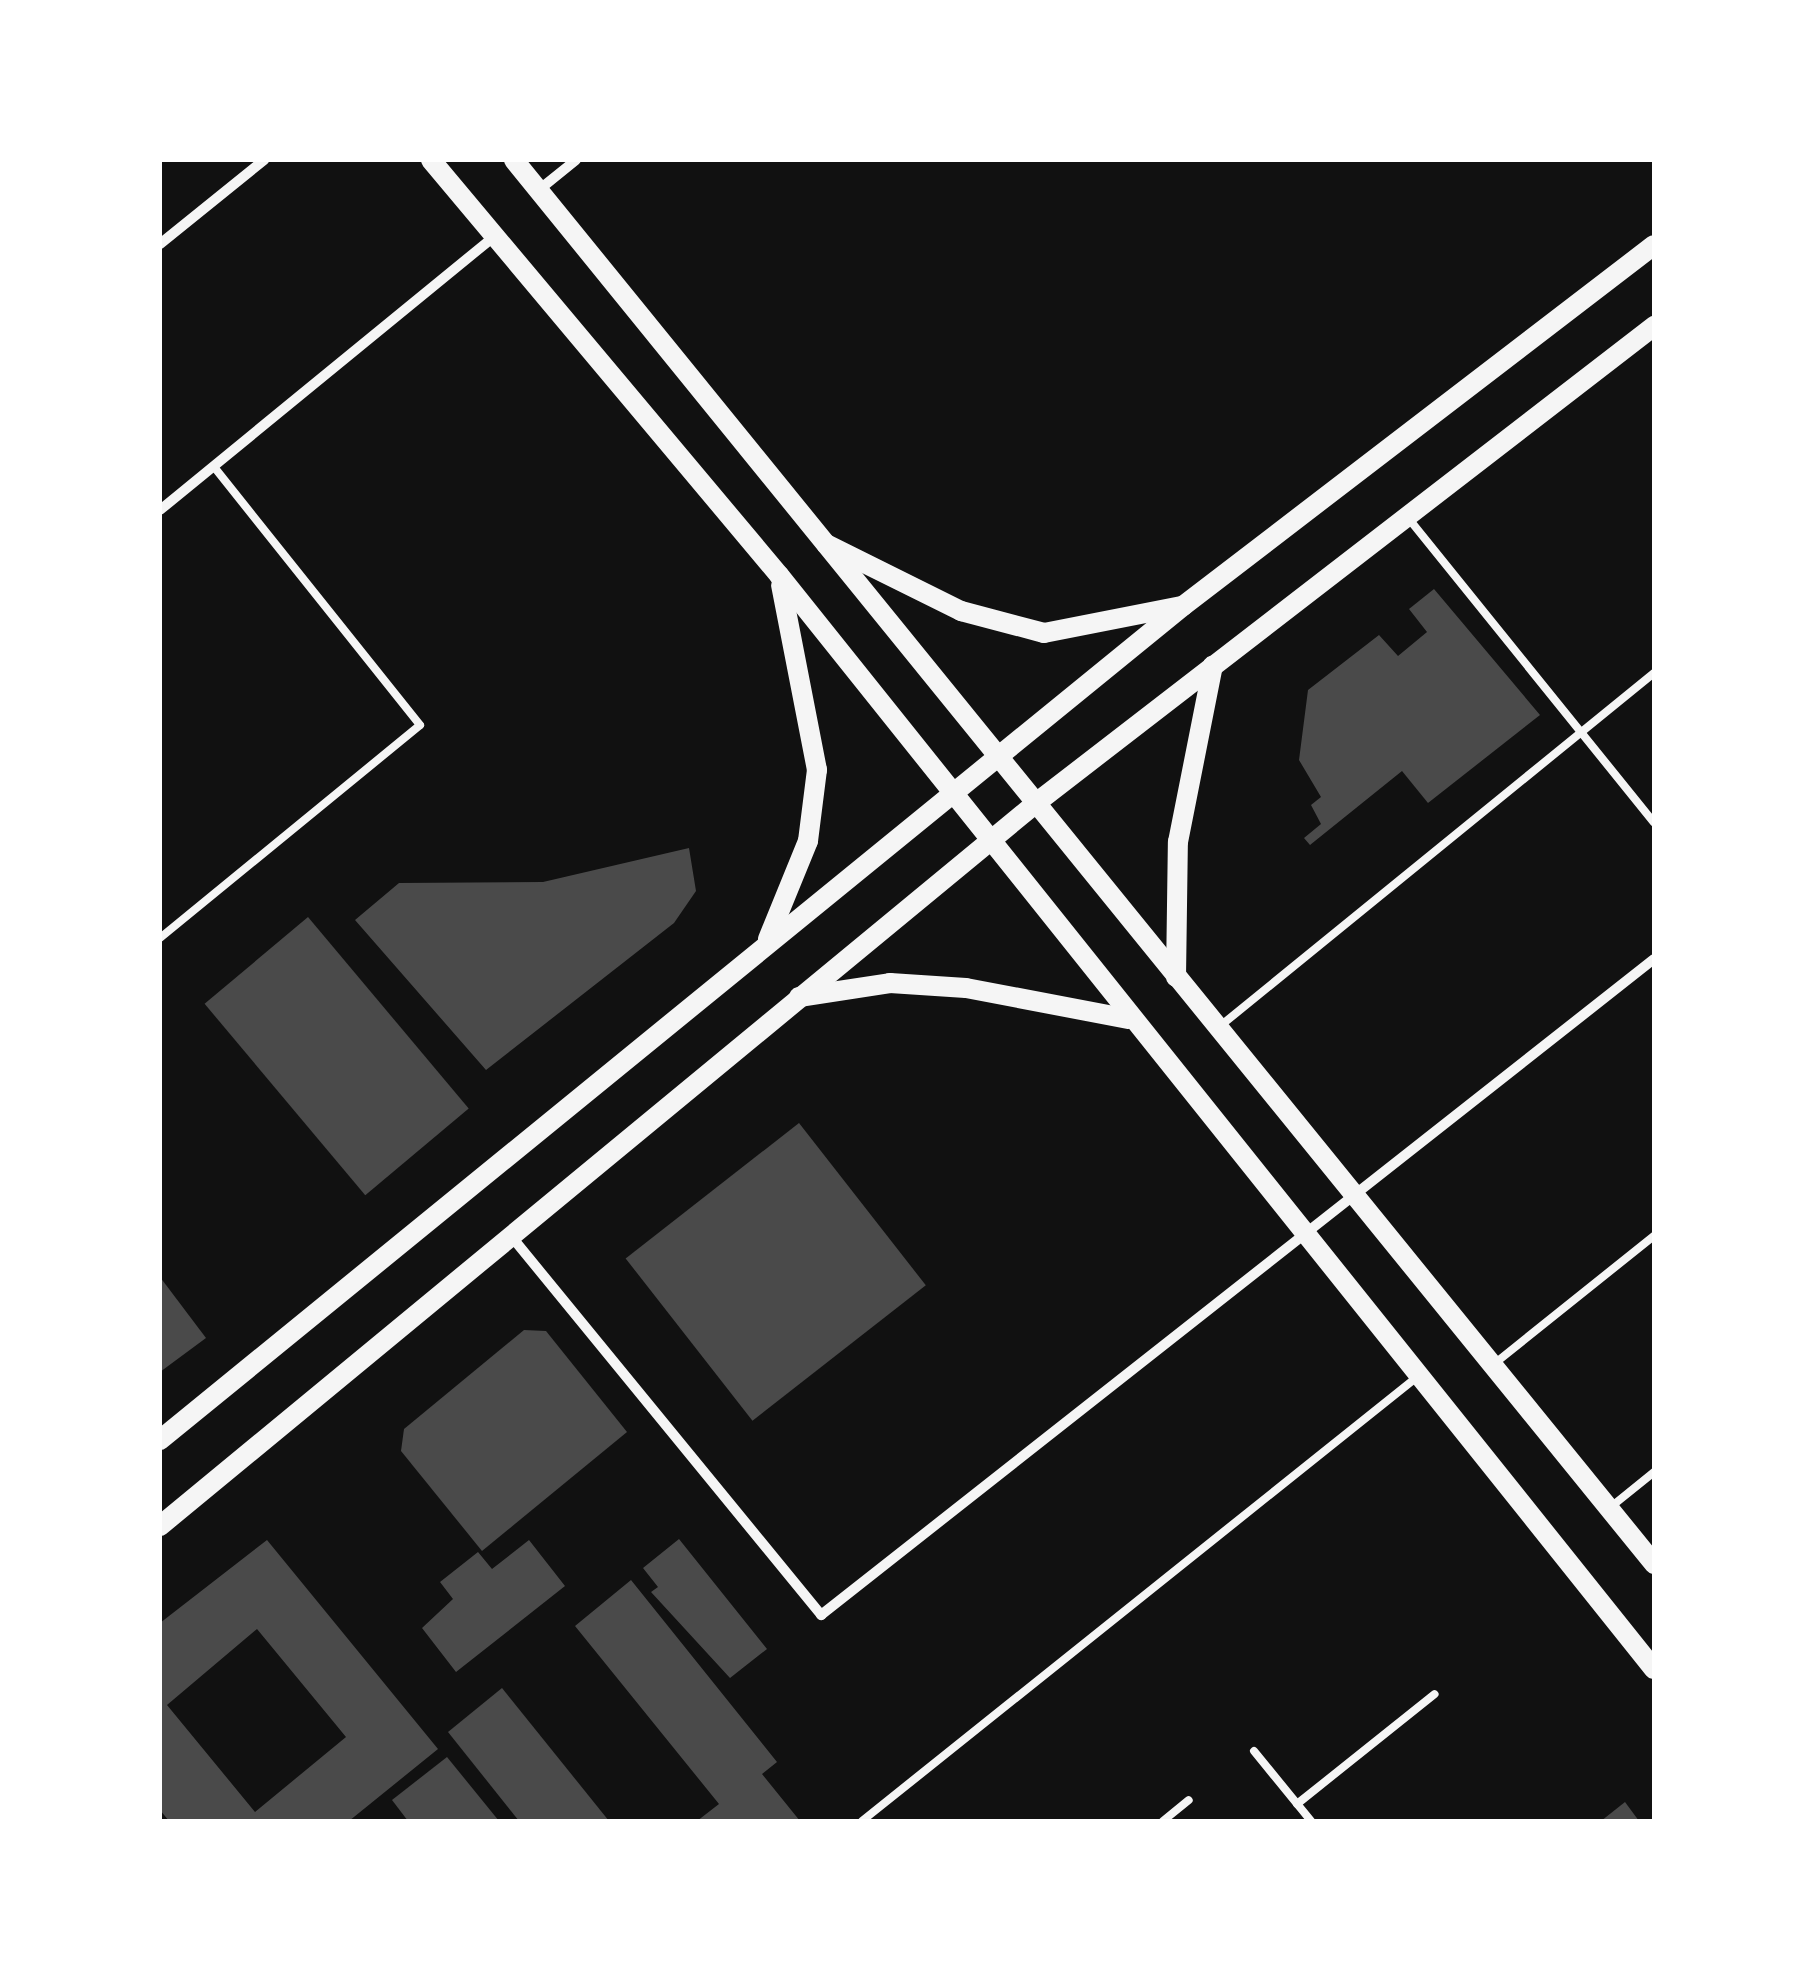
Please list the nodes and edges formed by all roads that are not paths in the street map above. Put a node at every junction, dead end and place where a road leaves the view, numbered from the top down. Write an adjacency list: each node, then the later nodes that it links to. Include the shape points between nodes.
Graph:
1 (264, 160): 7 (street)
2 (431, 160): 6 (main road)
3 (514, 160): 5 (main road)
4 (576, 160): 5 (street)
5 (540, 190): 13 (main road)
6 (493, 237): 10 (street); 14 (main road)
7 (160, 244)
8 (1654, 245): 15 (main road)
9 (1654, 326): 12 (main road)
10 (214, 466): 11 (street); 24 (lane, via 420,725)
11 (160, 510)
12 (1407, 516): 16 (main road); 18 (lane)
13 (819, 540): 15 (main road, via 961,610 1044,633); 19 (main road)
14 (779, 575): 20 (main road); 25 (main road, via 817,770 808,841)
15 (1183, 606): 19 (main road)
16 (1214, 665): 21 (main road); 27 (main road, via 1178,842)
17 (1654, 673): 18 (lane)
18 (1581, 732): 22 (lane); 30 (lane)
19 (998, 756): 20 (main road); 21 (main road)
20 (951, 794): 23 (main road); 25 (main road)
21 (1036, 803): 23 (main road); 27 (main road)
22 (1654, 822)
23 (991, 843): 28 (main road); 29 (main road)
24 (160, 938)
25 (768, 940): 37 (main road)
26 (1654, 959): 31 (street)
27 (1176, 976): 30 (main road)
28 (797, 998): 29 (main road, via 890,984 947,986); 32 (main road)
29 (1128, 1019): 34 (main road)
30 (1219, 1028): 31 (main road)
31 (1354, 1196): 34 (street); 35 (main road)
32 (510, 1235): 34 (street, via 821,1615); 40 (main road)
33 (1654, 1236): 35 (lane)
34 (1305, 1238): 36 (main road)
35 (1490, 1366): 39 (main road)
36 (1418, 1377): 42 (main road); 47 (lane)
37 (160, 1440)
38 (1654, 1472): 39 (lane)
39 (1608, 1508): 41 (main road)
40 (160, 1526)
41 (1654, 1564)
42 (1654, 1668)
43 (1434, 1694): 46 (lane)
44 (1254, 1751): 46 (lane)
45 (1189, 1800): 48 (lane)
46 (1297, 1804): 49 (lane)
47 (862, 1821)
48 (1163, 1821)
49 (1311, 1821)

